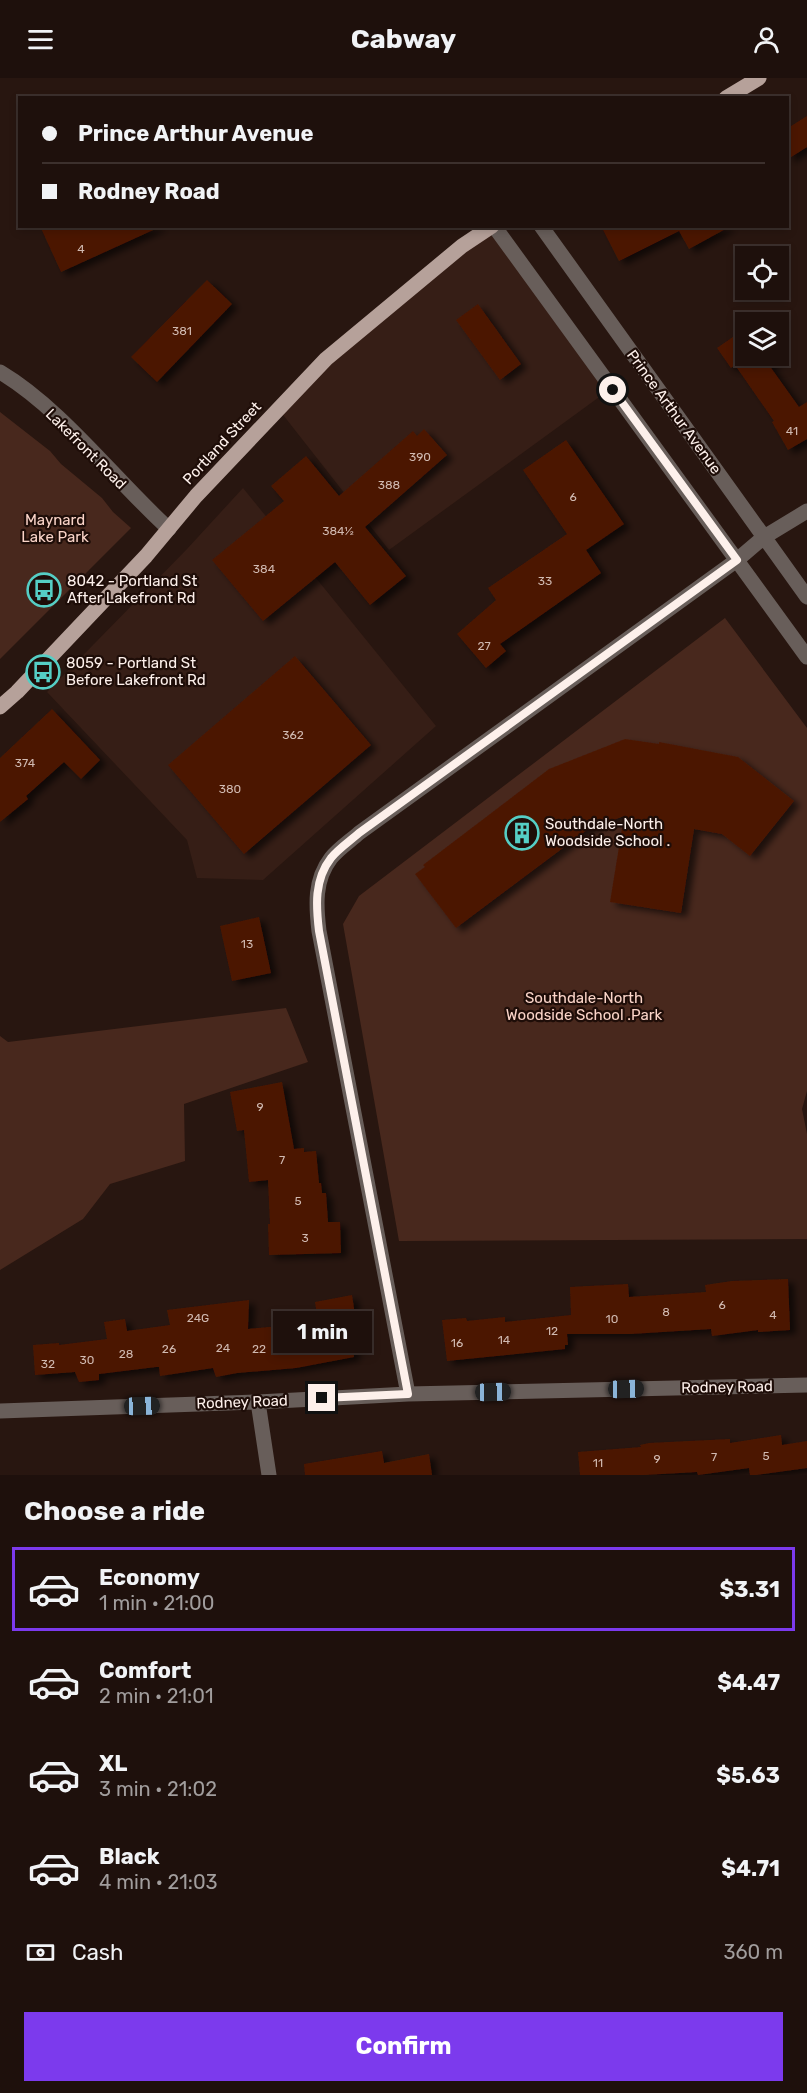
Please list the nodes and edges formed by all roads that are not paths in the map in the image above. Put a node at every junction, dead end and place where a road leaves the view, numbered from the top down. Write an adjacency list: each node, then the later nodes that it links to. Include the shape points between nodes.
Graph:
1 (759, 78): 2 (main road)
2 (729, 96)
3 (490, 228): 8 (main road, Portland Street, via 462,246 326,359)
4 (494, 228): 10 (street)
5 (542, 228): 9 (street, Prince Arthur Avenue)
6 (0, 372): 8 (street, Lakefront Road, via 74,433)
7 (807, 511): 9 (street)
8 (169, 529): 13 (main road, Portland Street)
9 (764, 537): 10 (street); 11 (street, Prince Arthur Avenue)
10 (737, 560): 12 (street); 15 (street, via 359,833 330,858 319,882 315,905 319,931)
11 (807, 597)
12 (807, 657)
13 (0, 707)
14 (807, 1385): 15 (street, Rodney Road)
15 (408, 1394): 16 (street, Rodney Road)
16 (258, 1402): 17 (street, Rodney Road); 18 (street)
17 (0, 1411)
18 (269, 1475)

